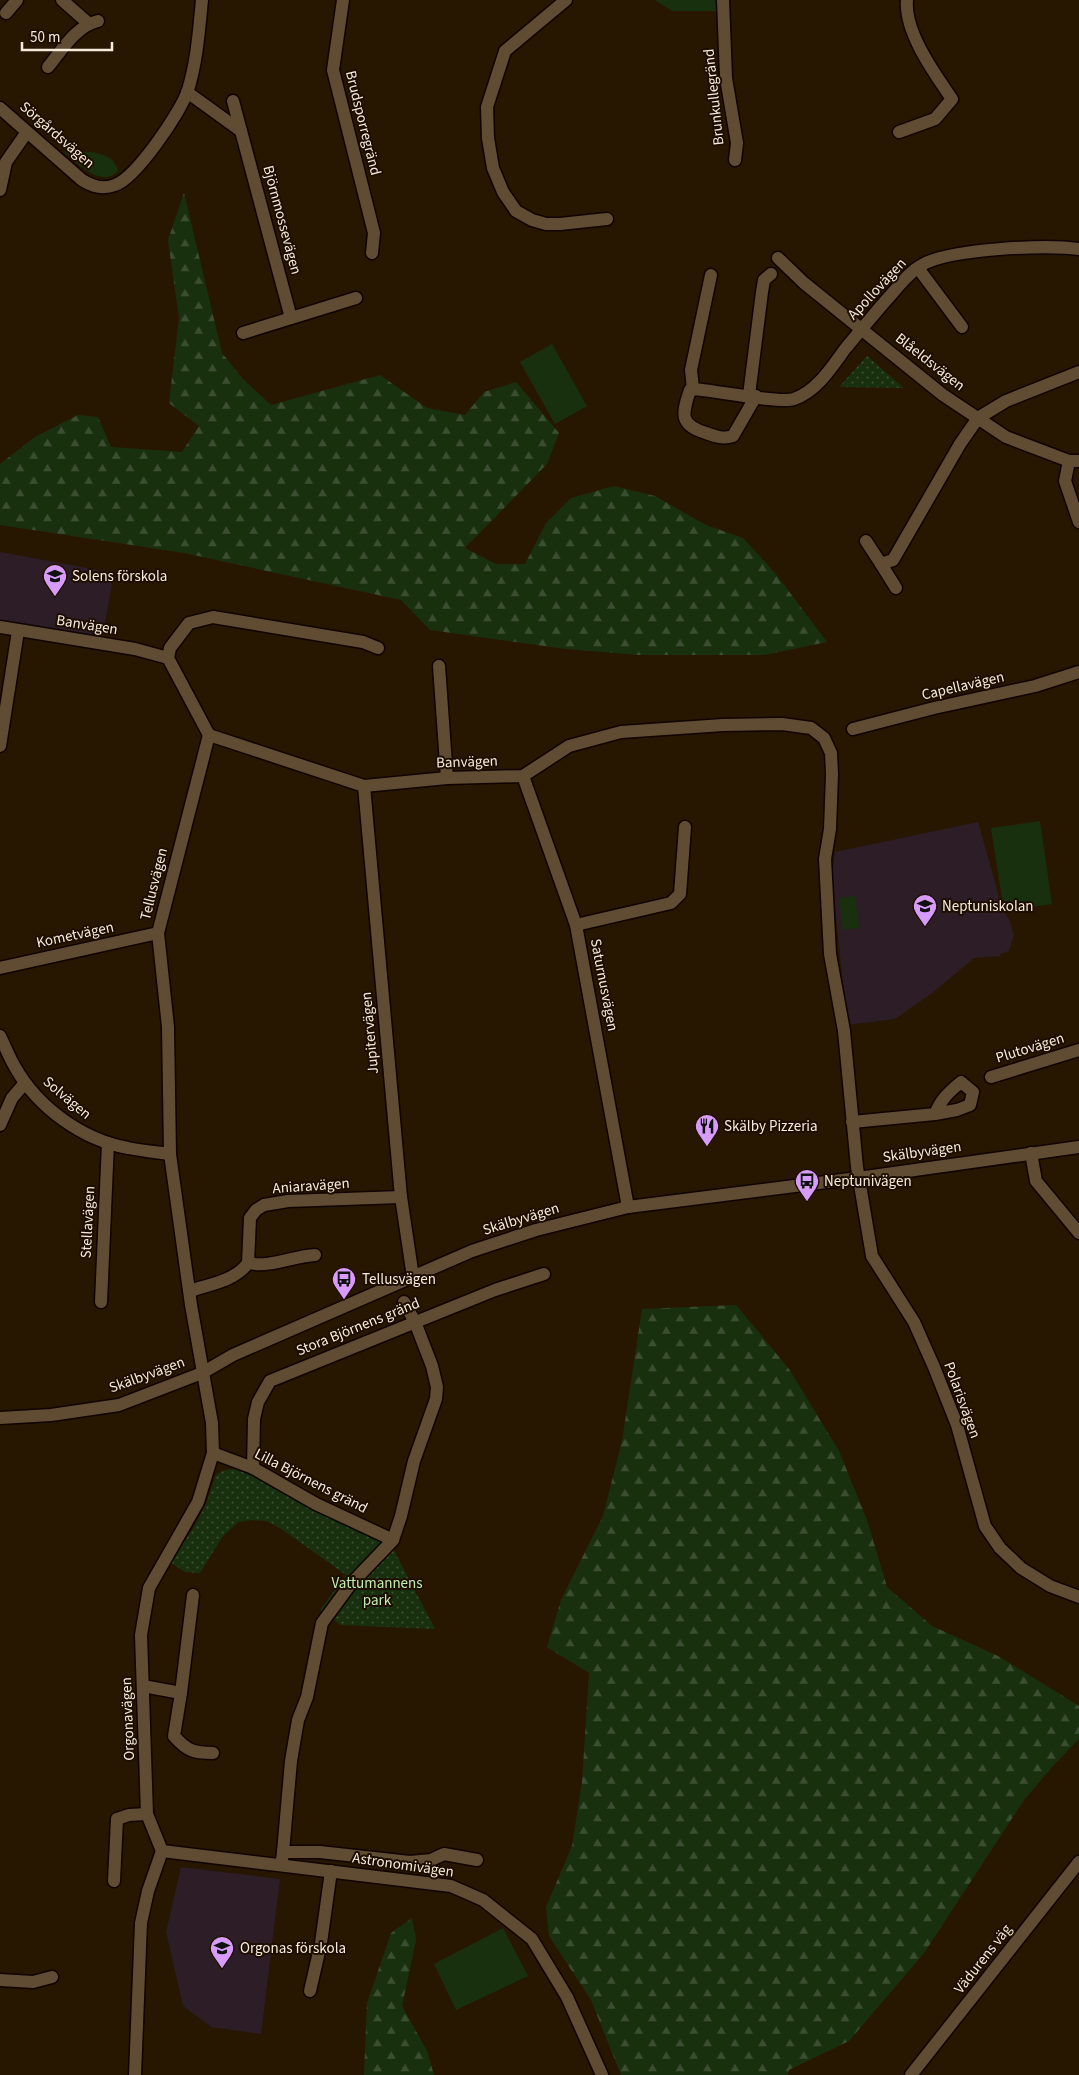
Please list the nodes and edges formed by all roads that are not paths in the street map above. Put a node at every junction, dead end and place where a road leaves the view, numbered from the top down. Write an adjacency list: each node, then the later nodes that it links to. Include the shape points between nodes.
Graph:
1 (17, 0): 8 (street)
2 (62, 0): 9 (street, via 93,22 74,35)
3 (202, 0): 10 (street, via 196,60)
4 (343, 0): 20 (street, Brudsporregränd, via 333,70 374,233)
5 (566, 0): 18 (street, via 505,51 487,107 493,168 516,212 532,220 560,224)
6 (723, 0): 16 (street, Brunkullegränd, via 726,78 738,143)
7 (907, 0): 15 (street, via 906,9 917,42 952,99 935,119)
8 (6, 13)
9 (48, 66)
10 (187, 92): 13 (street); 14 (street, Sörgårdsvägen, via 163,135 122,181 108,187 89,184)
11 (233, 101): 13 (street, Björnmossevägen)
12 (0, 108): 14 (street, Sörgårdsvägen)
13 (241, 131): 26 (street, Björnmossevägen)
14 (28, 132): 17 (street, via 6,162)
15 (899, 132)
16 (735, 160)
17 (0, 190)
18 (606, 219)
19 (1079, 249): 22 (street, Apollovägen, via 1042,247 940,257)
20 (372, 253)
21 (778, 258): 28 (street, Blåeldsvägen)
22 (918, 268): 27 (street); 28 (street, Apollovägen)
23 (771, 274): 32 (street, via 764,280 762,292)
24 (711, 275): 31 (street, via 691,370)
25 (356, 298): 26 (street)
26 (291, 318): 29 (street)
27 (962, 327)
28 (862, 329): 32 (street, Apollovägen, via 806,394 787,400); 33 (street, Blåeldsvägen, via 943,395)
29 (243, 333)
30 (1079, 372): 33 (street, via 1006,401)
31 (693, 388): 32 (street, Apollovägen); 32 (street, via 683,409 686,421 692,429 724,439 734,436)
32 (752, 396)
33 (978, 418): 34 (street, Blåeldsvägen, via 1006,437); 37 (street, via 893,560)
34 (1074, 461): 35 (street, via 1065,481)
35 (1079, 522)
36 (866, 541): 37 (street)
37 (881, 564): 38 (street)
38 (896, 588)
39 (0, 627): 40 (street, Banvägen)
40 (18, 631): 42 (street, Banvägen, via 135,649); 47 (street)
41 (378, 648): 42 (street, via 363,642 213,616 189,623 170,648)
42 (168, 658): 46 (street)
43 (439, 666): 49 (street)
44 (1079, 672): 45 (street, Capellavägen, via 1035,686)
45 (852, 729)
46 (209, 735): 50 (street, Banvägen); 53 (street, Tellusvägen)
47 (0, 746)
48 (523, 776): 49 (street, Banvägen); 52 (street, Saturnusvägen); 60 (street, via 569,746 621,732 782,724 812,728 824,738 831,753 830,829 825,859 830,954 844,1031)
49 (447, 778): 50 (street, Banvägen)
50 (364, 786): 67 (street, Jupitervägen)
51 (684, 827): 52 (street, via 680,894 671,903)
52 (576, 925): 68 (street, Saturnusvägen)
53 (158, 934): 54 (street, Kometvägen); 65 (street, Tellusvägen, via 168,1027)
54 (0, 968)
55 (0, 1036): 58 (street, Solvägen, via 14,1067)
56 (1079, 1050): 57 (street, Plutovägen)
57 (991, 1078)
58 (25, 1082): 61 (street, via 12,1098); 62 (street, Solvägen, via 45,1104 81,1133)
59 (935, 1114): 60 (street)
60 (852, 1122): 66 (street)
61 (0, 1125)
62 (108, 1143): 65 (street, Solvägen); 75 (street, Stellavägen)
63 (1079, 1147): 64 (street, Skälbyvägen)
64 (1031, 1153): 66 (street, Skälbyvägen); 69 (street, via 1036,1181)
65 (170, 1154): 74 (street, Tellusvägen)
66 (858, 1178): 68 (street, Skälbyvägen); 84 (street, Polarisvägen, via 872,1256 914,1322 934,1367 957,1425 985,1526 1000,1548 1021,1568 1050,1586)
67 (401, 1197): 71 (street, Aniaravägen, via 288,1201 264,1206 250,1218); 73 (street, Jupitervägen)
68 (628, 1207): 73 (street, Skälbyvägen, via 536,1230)
69 (1079, 1233)
70 (315, 1255): 71 (street, via 257,1265)
71 (248, 1263): 74 (street, via 239,1274)
72 (544, 1274): 77 (street, Stora Björnens gränd)
73 (413, 1277): 78 (street, Skälbyvägen, via 233,1355)
74 (190, 1291): 78 (street, Tellusvägen)
75 (101, 1302)
76 (404, 1302): 77 (street)
77 (415, 1322): 81 (street, Stora Björnens gränd, via 270,1381 258,1402 254,1419); 82 (street, via 437,1387)
78 (202, 1373): 79 (street, Skälbyvägen, via 119,1405 51,1415); 80 (street, Orgonavägen, via 212,1423)
79 (0, 1418)
80 (213, 1454): 81 (street, Lilla Björnens gränd); 85 (street, Orgonavägen, via 198,1502 149,1588 141,1635)
81 (253, 1468): 82 (street, Lilla Björnens gränd, via 316,1504)
82 (393, 1540): 90 (street, via 350,1585 322,1623 291,1761)
83 (192, 1595): 86 (street)
84 (1079, 1597)
85 (143, 1686): 86 (street); 88 (street, Orgonavägen)
86 (180, 1692): 87 (street, via 174,1736 184,1748)
87 (213, 1753)
88 (147, 1814): 89 (street, Orgonavägen); 95 (street, via 117,1819)
89 (162, 1851): 93 (street, Astronomivägen); 99 (street, via 140,1923)
90 (283, 1852): 91 (street, via 320,1852 410,1862 431,1860 444,1854); 93 (street)
91 (477, 1860)
92 (1079, 1862): 101 (street, Vädurens väg)
93 (281, 1865): 94 (street, Astronomivägen)
94 (331, 1871): 98 (street, via 321,1943); 100 (street, Astronomivägen, via 451,1886 483,1900 507,1918 532,1939 567,1996)
95 (114, 1881)
96 (52, 1977): 97 (street, via 33,1982)
97 (0, 1980)
98 (310, 1991)
99 (135, 2075)
100 (602, 2075)
101 (911, 2075)

